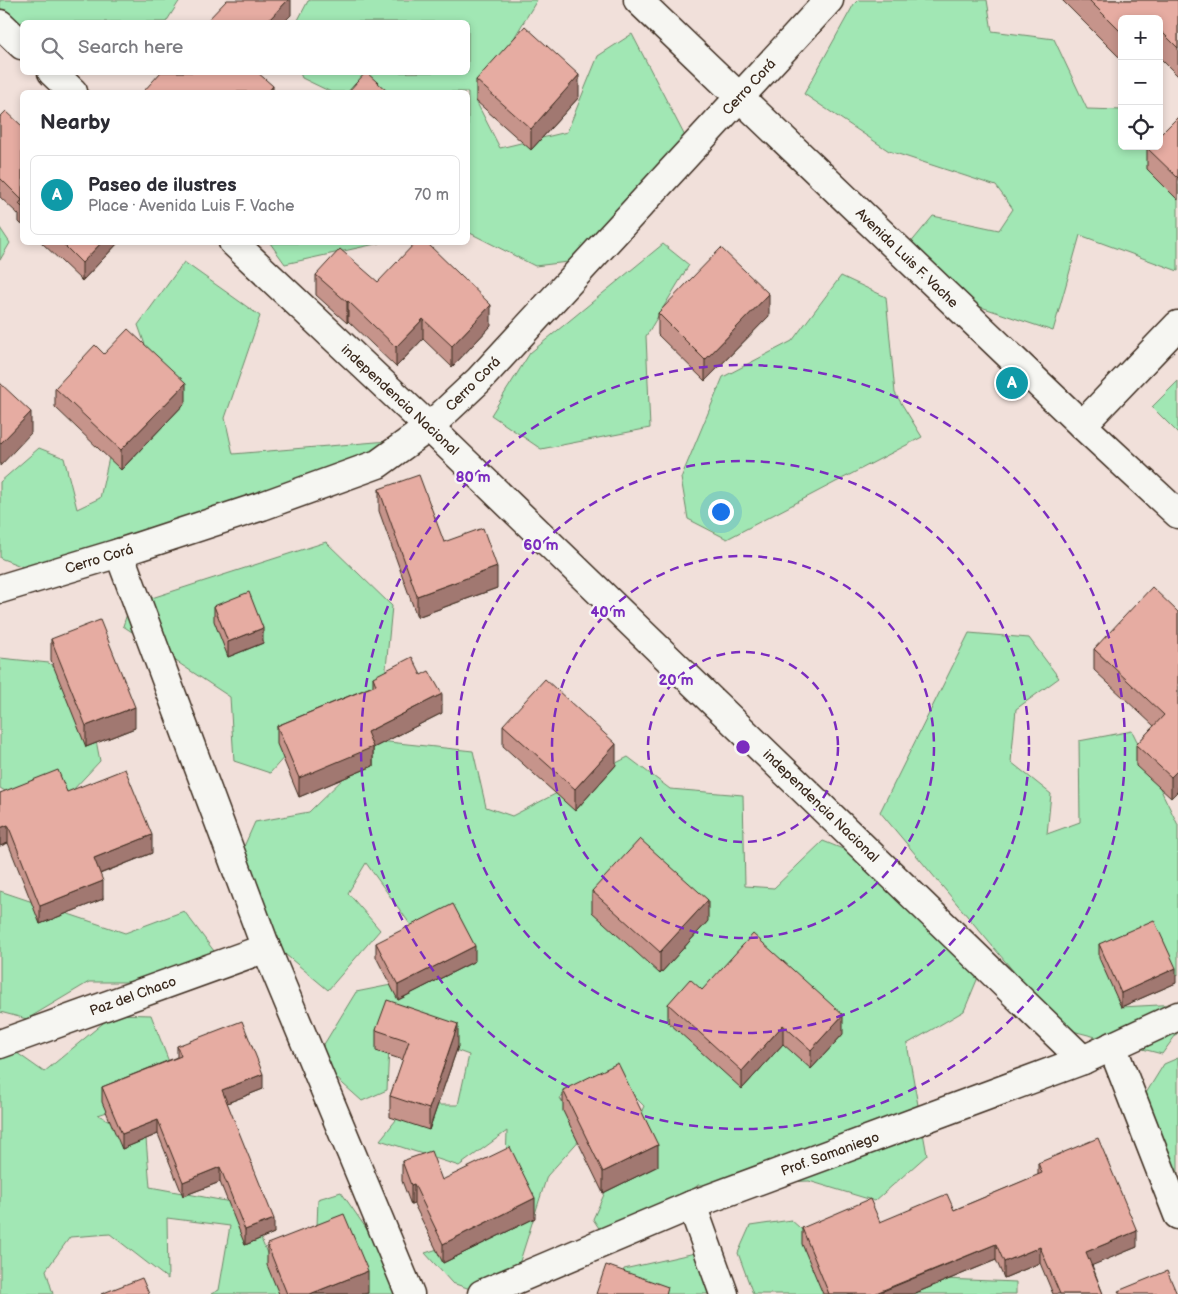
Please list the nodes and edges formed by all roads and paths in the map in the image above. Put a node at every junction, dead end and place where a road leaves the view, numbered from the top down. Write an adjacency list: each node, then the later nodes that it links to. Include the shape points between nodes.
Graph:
1 (638, 0): 7 (street, Avenida Luis F. Vache)
2 (828, 0): 7 (street, Cerro Corá)
3 (0, 24): 4 (street)
4 (20, 43)
5 (55, 75): 6 (street)
6 (71, 90)
7 (740, 97): 10 (street, Avenida Luis F. Vache); 11 (street, Cerro Corá, via 479,380)
8 (236, 245): 11 (street, independencia Nacional)
9 (1178, 325): 10 (street)
10 (1082, 425): 12 (street, Avenida Luis F. Vache)
11 (429, 427): 13 (street, Cerro Corá, via 378,464); 19 (street, independencia Nacional)
12 (1178, 514)
13 (120, 553): 14 (street, Cerro Corá); 15 (street)
14 (0, 589)
15 (266, 948): 17 (street, Paz del Chaco); 22 (street)
16 (1178, 1016): 18 (street, Prof. Samaniego)
17 (0, 1044)
18 (1112, 1046): 19 (street, Prof. Samaniego); 21 (street)
19 (1082, 1060): 20 (street, Prof. Samaniego)
20 (692, 1205): 23 (street, Prof. Samaniego); 24 (street)
21 (1178, 1215)
22 (410, 1294)
23 (482, 1294)
24 (724, 1294)

